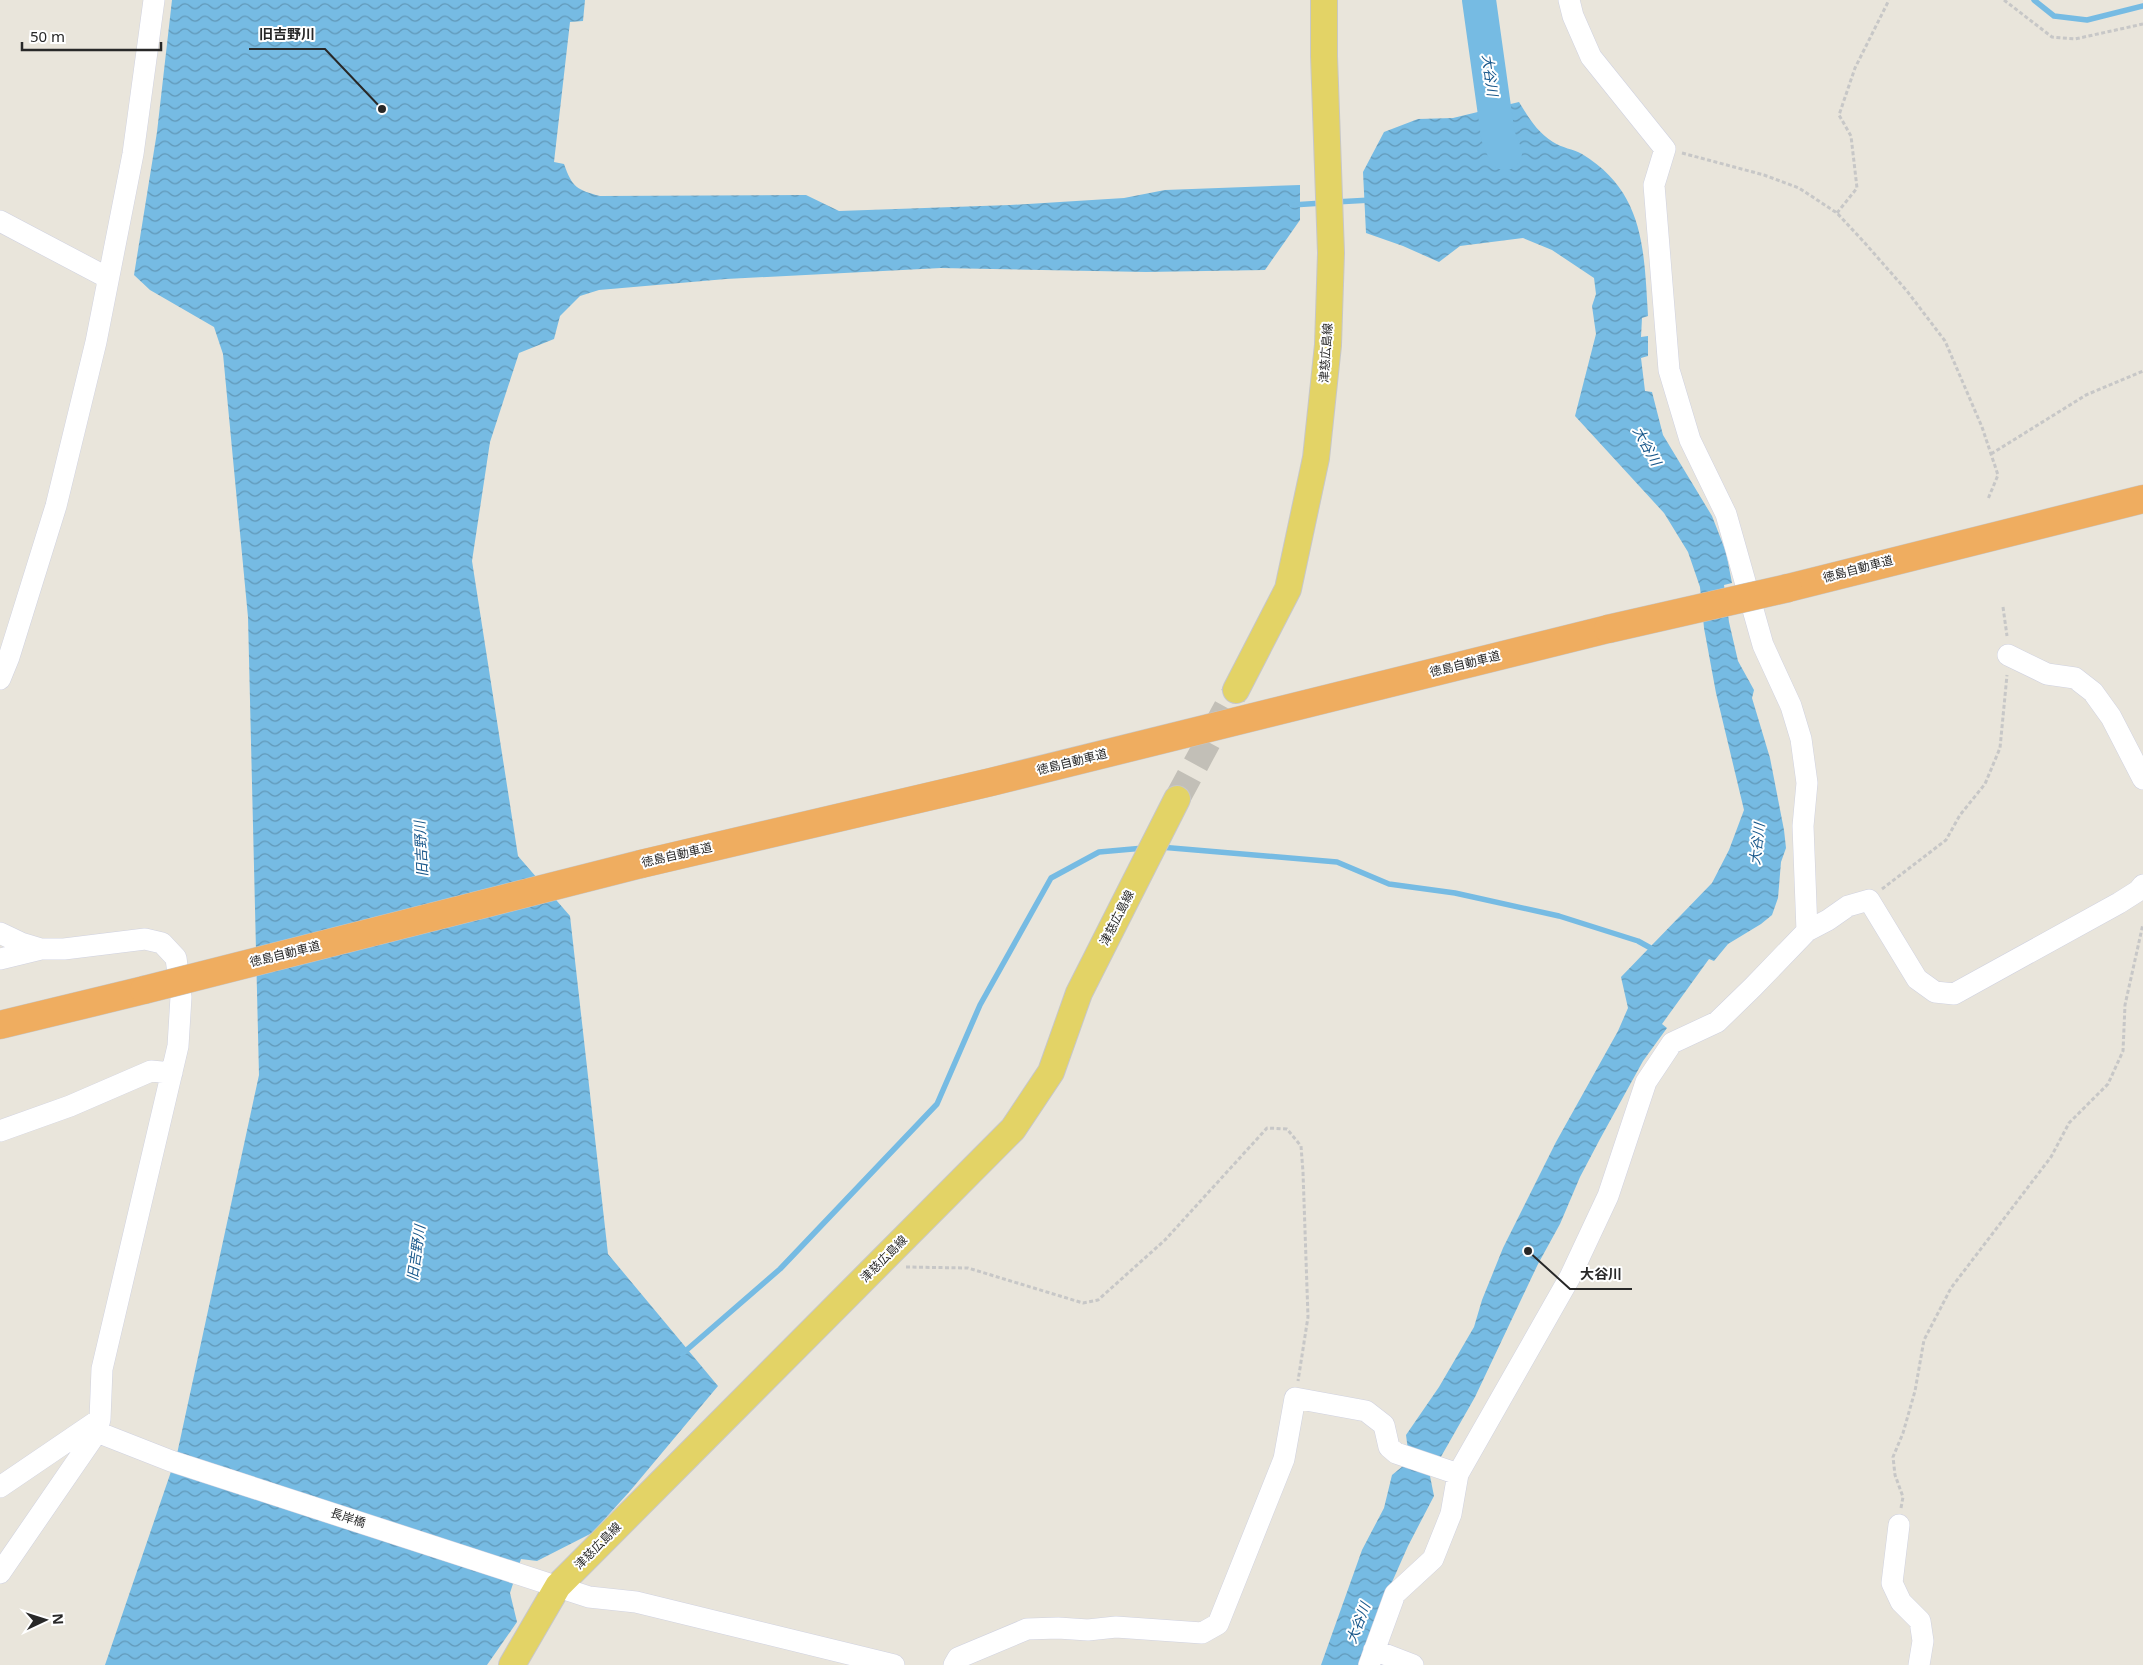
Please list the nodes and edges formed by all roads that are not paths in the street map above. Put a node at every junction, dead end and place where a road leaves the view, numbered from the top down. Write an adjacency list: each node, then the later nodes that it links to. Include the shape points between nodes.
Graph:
1 (154, 0): 5 (street, via 133,154)
2 (1324, 0): 9 (main road, 津慈広島線, via 1331,253 1328,345 1316,458 1288,589)
3 (1570, 0): 13 (street, via 1572,16 1591,57 1665,149 1654,185 1669,370 1690,440 1726,514 1762,645 1791,706 1800,740 1807,783 1803,826)
4 (0, 221): 5 (street)
5 (108, 278): 8 (street, via 96,342 56,506)
6 (2143, 499): 17 (highway, 徳島自動車道, bridge, via 1788,588 1608,628 981,785 641,864)
7 (2008, 655): 10 (street, via 2047,674 2075,678 2093,692 2111,717)
8 (0, 679)
9 (1236, 690)
10 (2143, 779)
11 (1177, 799): 27 (main road, 津慈広島線, via 1079,994 1052,1072 1013,1129)
12 (2143, 885): 13 (street, via 2119,903 1954,994 1935,992 1917,979 1869,900 1848,906)
13 (1807, 930): 23 (street, via 1717,1022 1672,1043 1646,1082 1608,1196 1570,1277)
14 (0, 933): 15 (street)
15 (41, 949): 16 (street); 20 (street, via 64,950 145,939 162,943 176,958 181,997 178,1046)
16 (0, 959)
17 (111, 998): 18 (highway, 徳島自動車道); 19 (highway)
18 (0, 1025)
19 (0, 1033)
20 (172, 1073): 21 (street, via 151,1071); 22 (street, via 102,1369)
21 (0, 1132)
22 (99, 1426): 24 (street); 26 (street); 27 (street, 長岸橋, via 171,1461)
23 (1450, 1471): 28 (street, via 1451,1514 1434,1558 1395,1594); 31 (street, via 1396,1453 1389,1447 1384,1425 1366,1411 1295,1398 1284,1459 1218,1624 1202,1633 1116,1627 1027,1629 958,1658)
24 (0, 1486)
25 (1899, 1526): 33 (street, via 1892,1583 1900,1602 1920,1621 1923,1641)
26 (0, 1573)
27 (558, 1586): 29 (main road, 津慈広島線); 30 (street, 長岸橋, via 589,1597 636,1602)
28 (1371, 1657): 32 (street)
29 (513, 1665)
30 (894, 1665)
31 (954, 1665)
32 (1413, 1665)
33 (1919, 1665)

